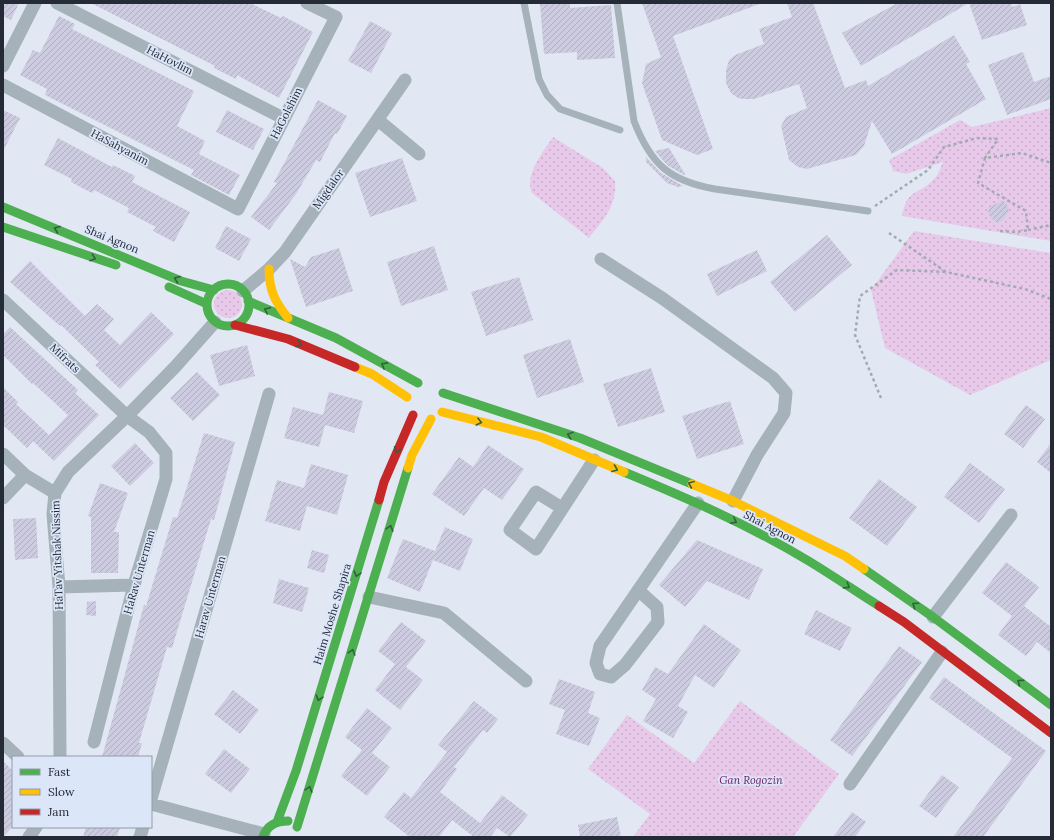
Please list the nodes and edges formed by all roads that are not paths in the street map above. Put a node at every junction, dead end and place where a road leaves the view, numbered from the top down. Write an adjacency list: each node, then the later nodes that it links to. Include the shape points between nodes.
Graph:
1 (35, 3): 6 (street)
2 (57, 3): 9 (street, HaHovlim)
3 (309, 3): 9 (street, HaGolshim, via 336,17)
4 (524, 3): 11 (lane, via 539,79 547,95 560,109)
5 (617, 3): 15 (lane, via 634,121 649,151 672,175 692,185 715,190)
6 (3, 66)
7 (405, 80): 10 (street, Migdalor)
8 (3, 85): 14 (street, HaSahyanim)
9 (283, 118): 14 (street, HaGolshim)
10 (378, 120): 12 (street); 19 (street, Migdalor, via 286,252)
11 (620, 130)
12 (419, 154)
13 (3, 207): 23 (street, Shai Agnon, one-way to 13, via 182,281)
14 (238, 209)
15 (868, 211)
16 (3, 227): 18 (street, Shai Agnon, one-way to 18)
17 (601, 259): 43 (street, via 662,298 773,378 786,393 784,413 757,455)
18 (127, 269)
19 (269, 269): 24 (street, Migdalor); 27 (street, via 270,292)
20 (138, 274): 21 (street)
21 (150, 279)
22 (163, 284): 26 (street)
23 (214, 290): 24 (street, via 226,284 232,285); 26 (street)
24 (246, 296): 27 (street, one-way to 24); 29 (street, via 247,313)
25 (3, 300): 36 (street, Mifrats)
26 (207, 304): 28 (street)
27 (290, 320): 30 (street, one-way to 27, via 336,338)
28 (215, 322): 29 (street, via 228,326); 36 (street, HaTav Yitshak Nissim)
29 (235, 325): 33 (street, one-way to 33, via 295,342 372,374)
30 (418, 383): 31 (street, via 433,383); 33 (street)
31 (444, 393): 34 (street); 43 (street, Shai Agnon, one-way to 31, via 580,438)
32 (269, 394): 61 (street, Harav Unterman)
33 (407, 397): 35 (street)
34 (442, 412): 37 (street); 39 (street, Shai Agnon, one-way to 39, via 541,437)
35 (412, 414): 37 (street, via 424,420); 63 (street, Haim Moshe Shapira, one-way to 63, via 384,482 352,593)
36 (127, 416): 41 (street, HaTav Yitshak Nissim, via 68,472); 47 (street, HaRav Unterman, via 149,432 166,453 166,479)
37 (431, 419): 50 (street, one-way to 37, via 412,455)
38 (3, 454): 40 (street)
39 (594, 460): 44 (street, Shai Agnon, one-way to 44); 45 (street)
40 (25, 475): 41 (street); 42 (street)
41 (55, 493): 48 (street, HaTav Yitshak Nissim, via 53,514)
42 (3, 498)
43 (733, 502): 51 (street, Shai Agnon, one-way to 43, via 845,556)
44 (698, 503): 49 (street); 52 (street, Shai Agnon, one-way to 52, via 807,560 904,622)
45 (562, 508)
46 (1011, 515): 51 (street)
47 (134, 585): 48 (street); 56 (street, HaRav Unterman)
48 (59, 587): 59 (street, HaTav Yitshak Nissim)
49 (638, 590): 49 (street, via 657,607 658,622 625,665 611,677 600,674 596,663 600,646)
50 (369, 597): 53 (street, via 444,613); 64 (street, one-way to 50)
51 (933, 617): 54 (street, Shai Agnon, one-way to 51)
52 (942, 652): 55 (street, Shai Agnon); 60 (street)
53 (526, 681)
54 (1051, 705)
55 (1051, 733)
56 (94, 742)
57 (3, 743): 58 (street)
58 (17, 756)
59 (60, 756)
60 (850, 784)
61 (152, 796)
62 (152, 804): 66 (street)
63 (277, 822): 64 (street, via 288,821); 66 (street, via 271,824)
64 (297, 827): 68 (street)
65 (35, 828): 67 (street)
66 (263, 835)
67 (29, 837)
68 (303, 837)

